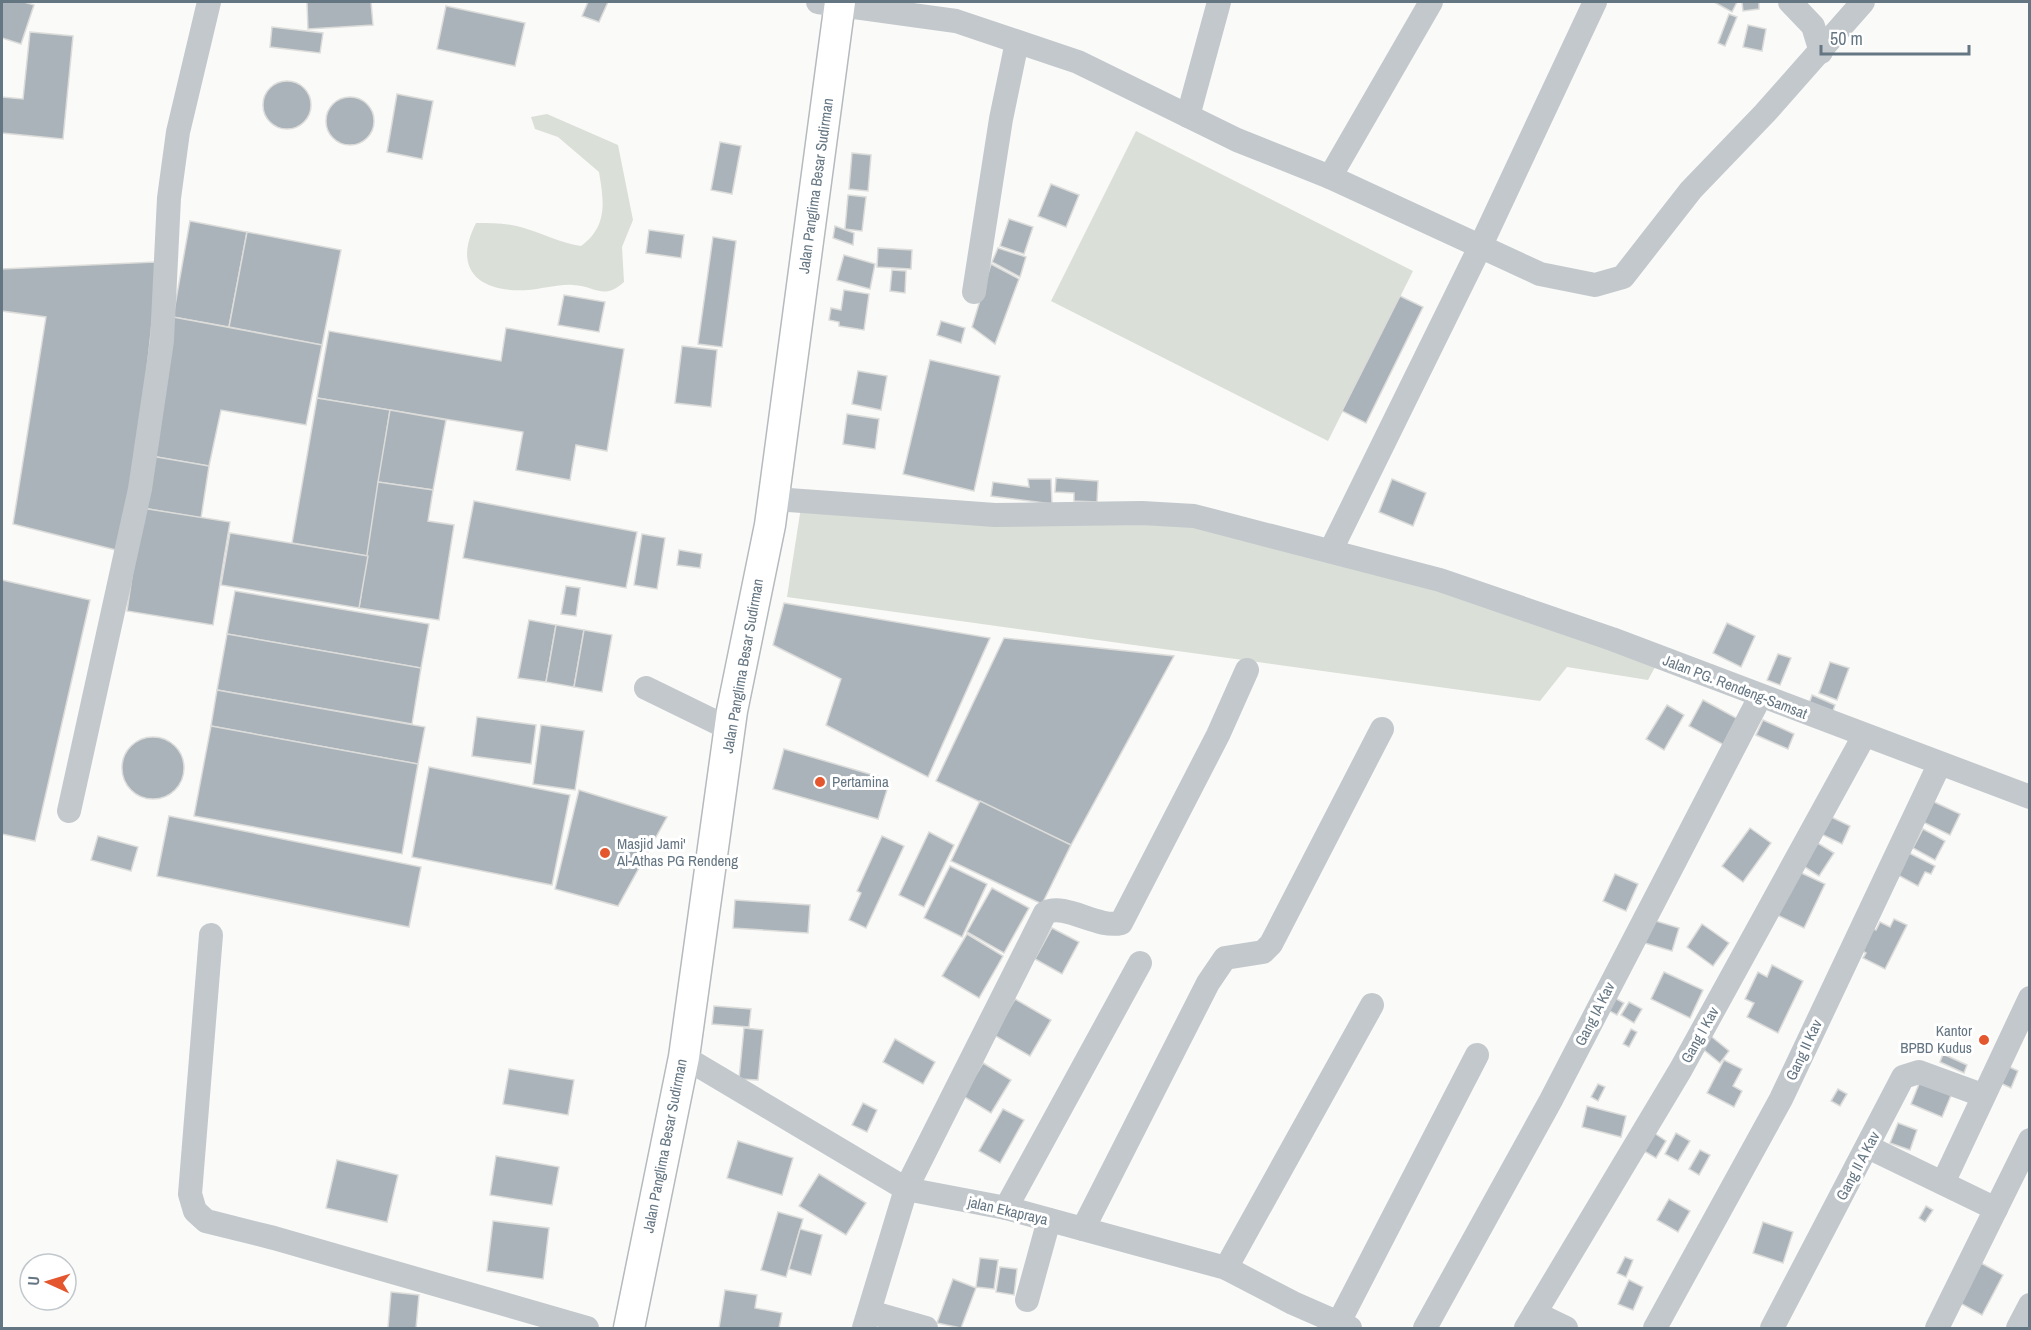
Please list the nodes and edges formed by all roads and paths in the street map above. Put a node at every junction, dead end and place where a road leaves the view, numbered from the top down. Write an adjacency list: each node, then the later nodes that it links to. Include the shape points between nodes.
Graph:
1 (209, 2): 24 (street, via 178,132 169,198 162,341 140,489)
2 (1219, 2): 10 (street)
3 (1431, 2): 11 (street)
4 (1595, 2): 12 (street)
5 (1790, 2): 9 (street, via 1813,26)
6 (1863, 2): 9 (street)
7 (833, 3): 8 (street, via 956,21); 14 (main road, Jalan Panglima Besar Sudirman)
8 (1017, 42): 10 (street, via 1078,62); 13 (street)
9 (1821, 52): 12 (street, via 1691,190 1623,277 1595,285 1540,274)
10 (1188, 116): 11 (street)
11 (1330, 177): 12 (street)
12 (1481, 245): 15 (street)
13 (974, 292)
14 (774, 499): 15 (street, Jalan PG. Rendeng-Samsat, via 995,515 1194,516); 19 (main road, Jalan Panglima Besar Sudirman)
15 (1331, 550): 18 (street, Jalan PG. Rendeng-Samsat, via 1440,580 1612,639)
16 (1247, 670): 35 (street, via 1218,735 1121,922 1110,924 1056,909 1046,913)
17 (646, 688): 19 (street)
18 (1760, 697): 21 (street, Jalan PG. Rendeng-Samsat); 49 (street, Gang IA Kav, via 1551,1100)
19 (730, 729): 30 (main road, Jalan Panglima Besar Sudirman)
20 (1382, 729): 39 (street, via 1271,944 1263,952 1225,958 1208,983)
21 (1863, 736): 22 (street, Jalan PG. Rendeng-Samsat); 44 (street, Gang I Kav, via 1681,1070)
22 (1940, 765): 23 (street, Jalan PG. Rendeng-Samsat); 51 (street, Gang II Kav, via 1781,1099)
23 (2030, 797)
24 (69, 811)
25 (211, 934): 46 (street, via 190,1194 195,1211 206,1221)
26 (1140, 963): 36 (street)
27 (2030, 998): 31 (street)
28 (1372, 1005): 40 (street)
29 (1477, 1055): 45 (street)
30 (684, 1057): 35 (street, jalan Ekapraya); 47 (main road, Jalan Panglima Besar Sudirman)
31 (1982, 1095): 33 (street, Gang II A Kav, via 1919,1072 1907,1074); 34 (street)
32 (2030, 1140): 37 (street)
33 (1869, 1147): 34 (street); 52 (street, Gang II A Kav)
34 (1943, 1184): 37 (street)
35 (906, 1189): 36 (street, jalan Ekapraya); 43 (street)
36 (1006, 1208): 38 (street, jalan Ekapraya)
37 (1996, 1209): 53 (street)
38 (1049, 1220): 39 (street, jalan Ekapraya); 41 (street)
39 (1083, 1229): 40 (street, jalan Ekapraya)
40 (1226, 1268): 45 (street, jalan Ekapraya)
41 (1027, 1300)
42 (2030, 1305): 54 (street)
43 (867, 1320): 48 (street)
44 (1530, 1321): 50 (street)
45 (1344, 1326)
46 (588, 1329)
47 (628, 1329)
48 (926, 1329)
49 (1425, 1329)
50 (1566, 1329)
51 (1655, 1329)
52 (1772, 1329)
53 (1937, 1329)
54 (2018, 1329)

